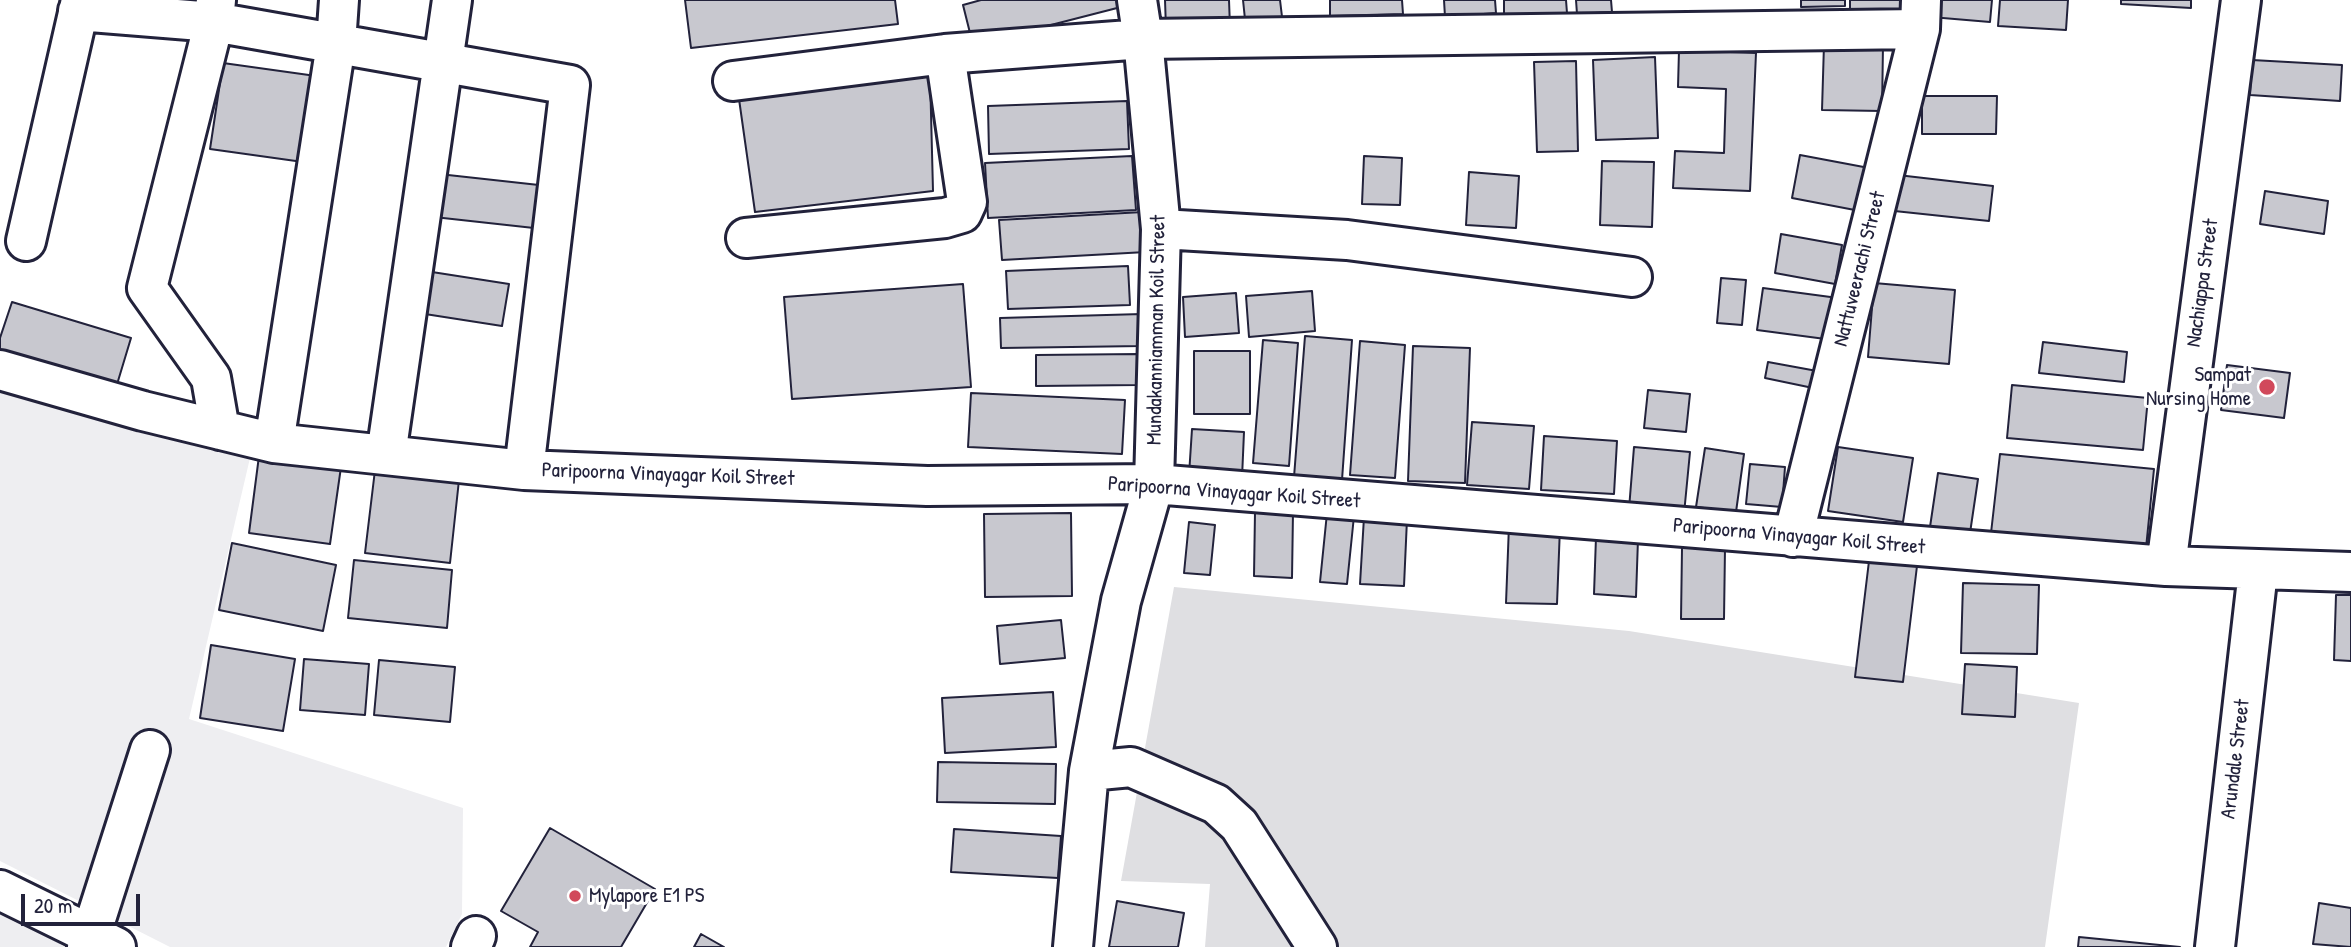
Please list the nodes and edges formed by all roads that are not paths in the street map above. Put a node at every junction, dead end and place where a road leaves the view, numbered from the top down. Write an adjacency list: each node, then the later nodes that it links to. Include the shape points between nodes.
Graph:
1 (339, 0): 9 (street)
2 (452, 0): 11 (street)
3 (1137, 0): 8 (street, Mundakanniamman Koil Street)
4 (2241, 0): 24 (street, Nachiappa Street)
5 (80, 5): 6 (street); 15 (street)
6 (215, 11): 9 (street); 18 (street, via 147,288 211,378)
7 (1920, 15): 8 (street); 23 (street, Nattuveerachi Street)
8 (1143, 38): 10 (street); 13 (street, Mundakanniamman Koil Street)
9 (336, 44): 11 (street); 19 (street)
10 (946, 54): 12 (street); 14 (street, via 967,202 962,213 945,219)
11 (443, 63): 20 (street); 21 (street, via 570,85)
12 (733, 80)
13 (1161, 229): 16 (street, via 1347,240); 22 (street, Mundakanniamman Koil Street)
14 (746, 238)
15 (26, 241)
16 (1632, 277)
17 (0, 370): 18 (street, Paripoorna Vinayagar Koil Street)
18 (220, 430): 19 (street, Paripoorna Vinayagar Koil Street)
19 (274, 443): 20 (street, Paripoorna Vinayagar Koil Street)
20 (386, 455): 21 (street, Paripoorna Vinayagar Koil Street)
21 (524, 470): 22 (street, Paripoorna Vinayagar Koil Street, via 927,486)
22 (1154, 484): 23 (street, Paripoorna Vinayagar Koil Street); 28 (street, Mundakanniamman Koil Street, via 1121,601)
23 (1793, 537): 24 (street, Paripoorna Vinayagar Koil Street)
24 (2166, 566): 25 (street, Paripoorna Vinayagar Koil Street)
25 (2258, 571): 26 (street, Paripoorna Vinayagar Koil Street); 33 (street, Arundale Street)
26 (2351, 572)
27 (150, 750): 30 (street)
28 (1089, 771): 31 (street, Mundakanniamman Koil Street); 32 (street, via 1131,767 1216,804 1239,825)
29 (0, 890): 30 (street)
30 (98, 942)
31 (1073, 947)
32 (1317, 947)
33 (2215, 947)

